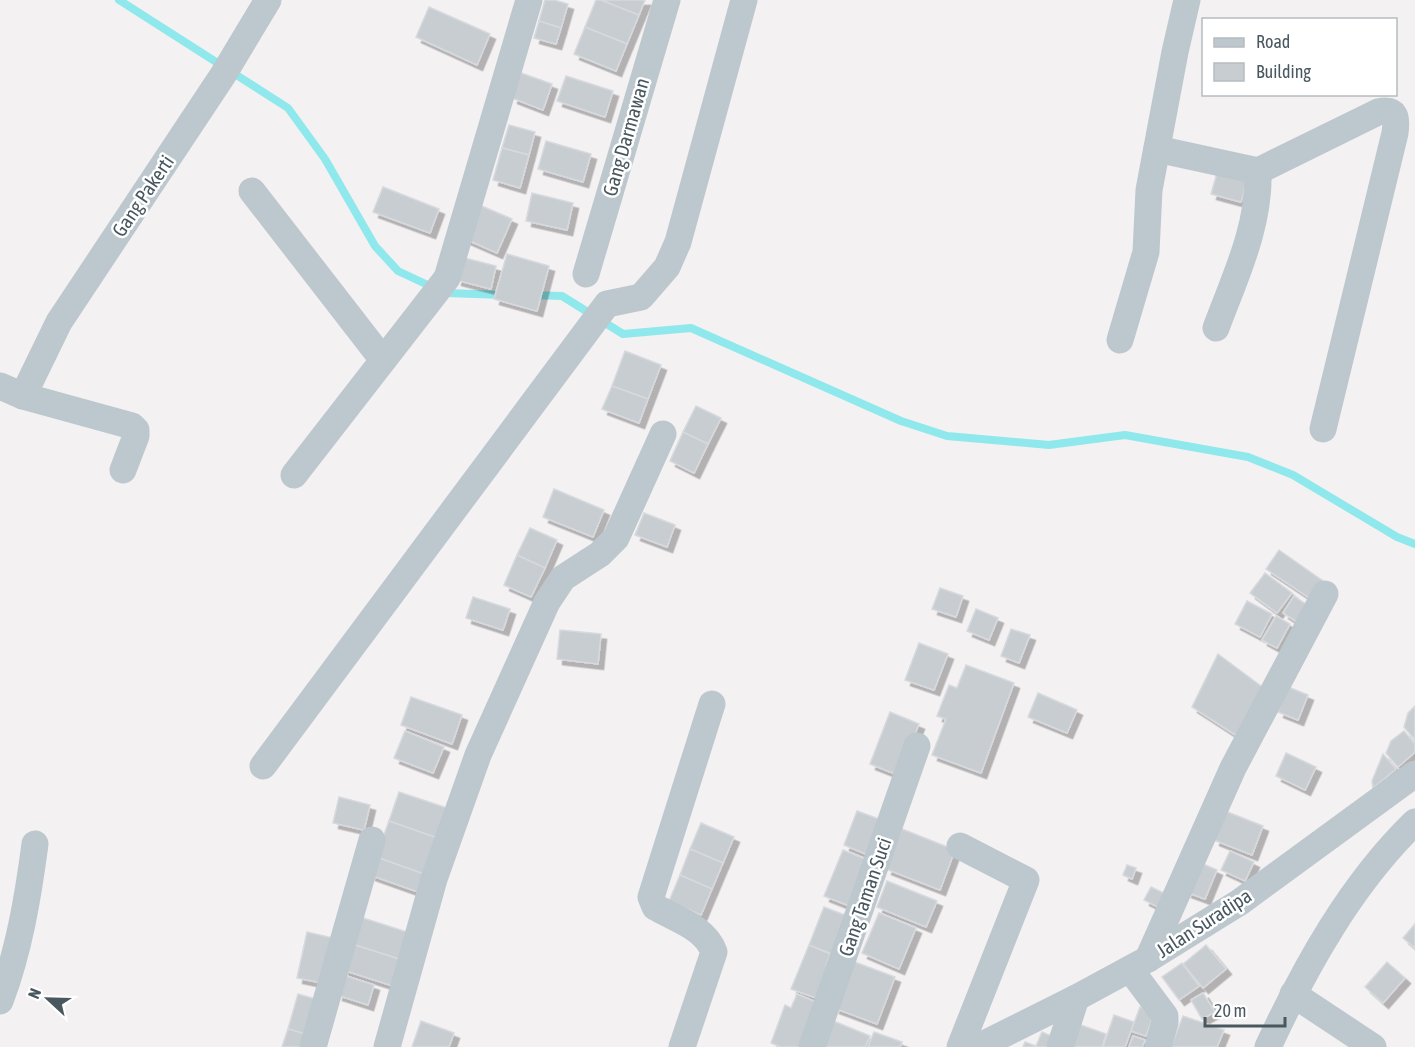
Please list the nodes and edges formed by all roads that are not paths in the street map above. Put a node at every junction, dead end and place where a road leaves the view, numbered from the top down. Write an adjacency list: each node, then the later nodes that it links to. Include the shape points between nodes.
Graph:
1 (268, 0): 13 (street, Gang Pakerti, via 223,75)
2 (528, 0): 12 (street, via 447,278)
3 (667, 0): 9 (street, Gang Darmawan)
4 (744, 0): 21 (street, via 678,242 667,267 640,297 607,304)
5 (1187, 0): 6 (street)
6 (1157, 149): 7 (street); 11 (street, via 1149,190 1146,252)
7 (1258, 171): 10 (street, via 1254,226); 14 (street, via 1378,112 1392,112 1396,118)
8 (252, 191): 12 (street)
9 (586, 274)
10 (1216, 328)
11 (1120, 340)
12 (383, 360): 17 (street)
13 (12, 391): 16 (street, via 132,426 136,436)
14 (1323, 429)
15 (663, 434): 32 (street, via 616,538 552,591 478,755 434,879)
16 (123, 470)
17 (294, 475)
18 (1324, 594): 27 (street, via 1233,768)
19 (712, 704): 33 (street, via 651,897 655,907 703,934 711,941 714,952)
20 (917, 746): 34 (street, Gang Taman Suci)
21 (263, 766)
22 (1413, 780): 27 (street, Jalan Suradipa, via 1240,902)
23 (1415, 822): 28 (street, via 1346,905)
24 (372, 840): 31 (street)
25 (35, 844): 30 (street, via 27,904)
26 (960, 846): 35 (street, via 1026,880)
27 (1139, 964): 29 (street, Jalan Suradipa); 38 (street, via 1165,1016)
28 (1293, 994): 39 (street); 40 (street)
29 (1076, 998): 36 (street, Jalan Suradipa); 37 (street)
30 (0, 1001)
31 (313, 1047)
32 (387, 1047)
33 (682, 1047)
34 (812, 1047)
35 (960, 1047)
36 (978, 1047)
37 (1060, 1047)
38 (1158, 1047)
39 (1268, 1047)
40 (1373, 1047)

